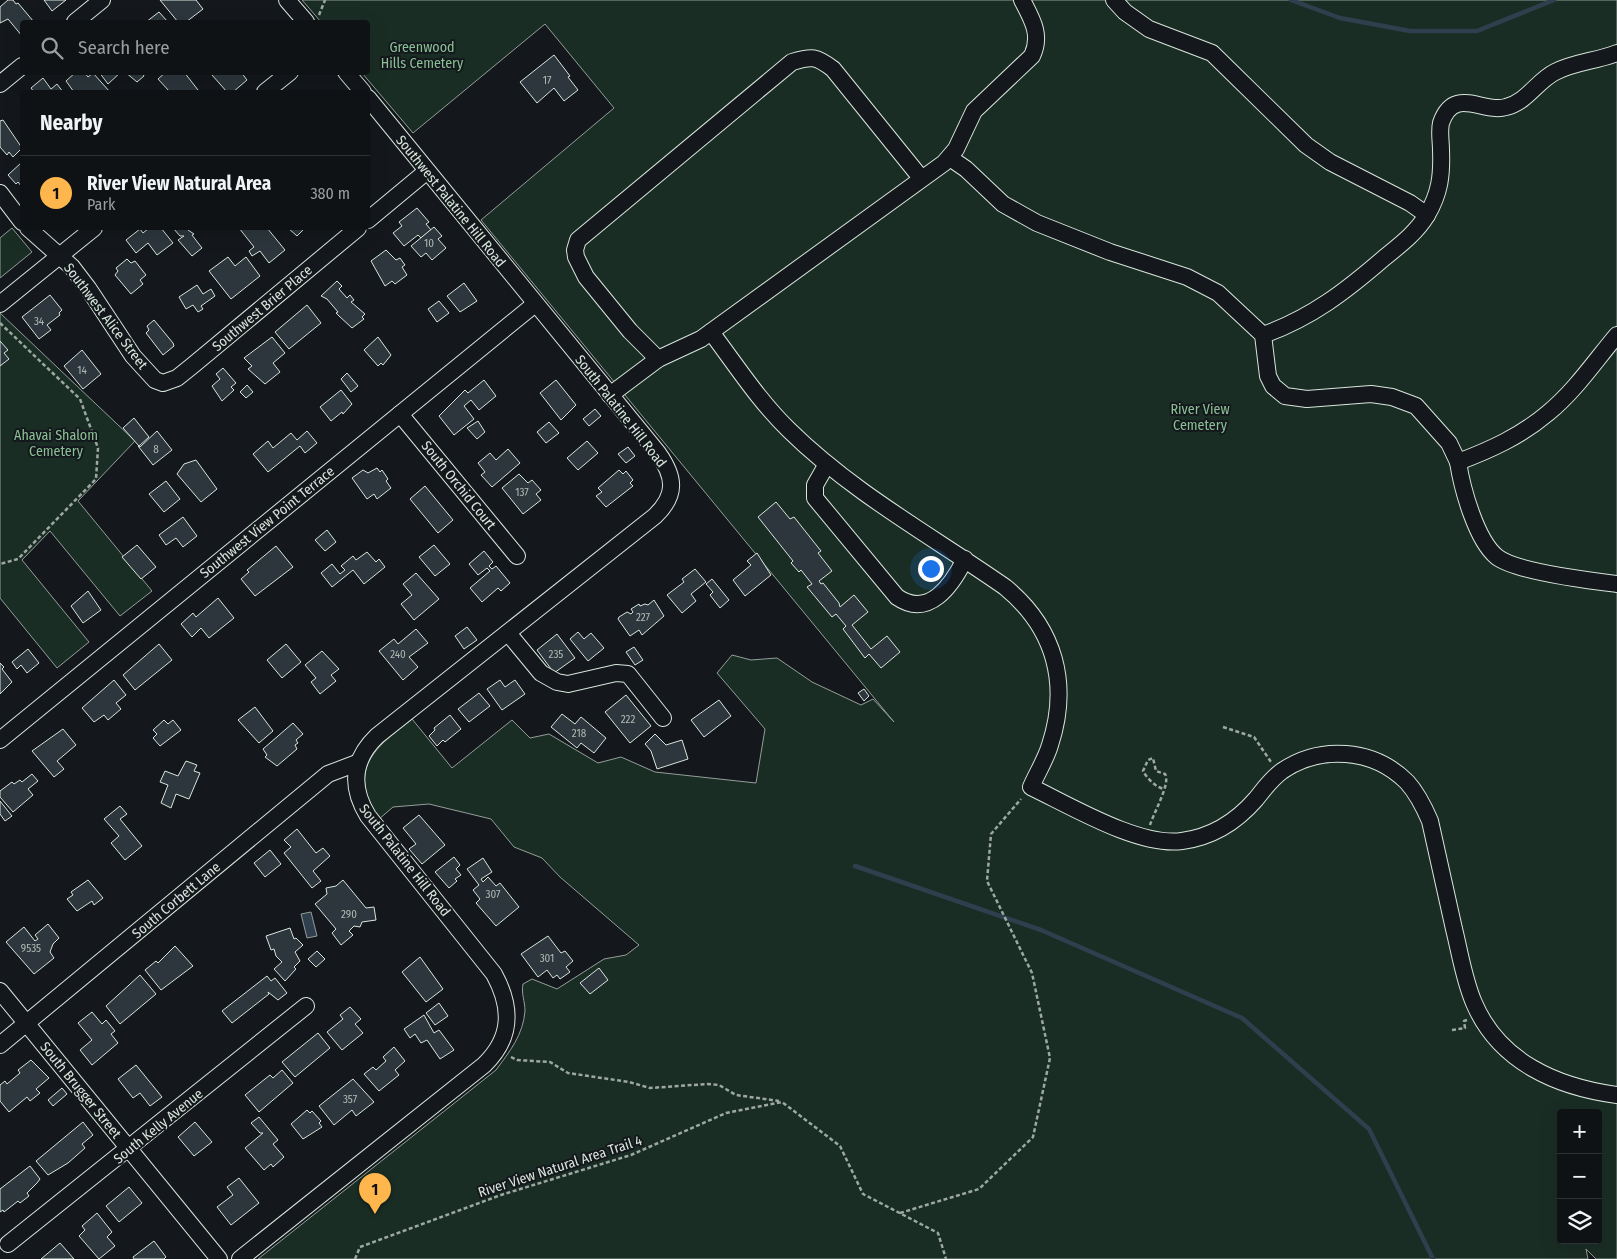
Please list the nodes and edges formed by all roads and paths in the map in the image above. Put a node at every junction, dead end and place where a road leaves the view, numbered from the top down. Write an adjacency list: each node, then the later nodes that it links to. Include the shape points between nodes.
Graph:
1 (102, 0): 6 (street)
2 (287, 0): 7 (street)
3 (325, 0): 8 (path, via 319,14)
4 (1022, 0): 17 (street, via 1034,22 1036,48 1032,56 974,111)
5 (1114, 0): 21 (street, via 1149,29 1212,53 1306,145 1330,162 1410,203)
6 (77, 20)
7 (304, 20)
8 (321, 20)
9 (1617, 53): 21 (street, via 1553,73 1506,108 1468,101 1452,108 1442,123 1441,184)
10 (20, 68): 13 (street)
11 (286, 75): 14 (street)
12 (349, 75): 15 (street)
13 (0, 84)
14 (268, 90)
15 (361, 90)
16 (370, 100): 18 (street, Southwest Palatine Hill Road)
17 (950, 158): 19 (street); 32 (street, via 1004,204 1037,223 1187,278 1218,293)
18 (427, 171): 22 (street); 29 (street, Southwest Palatine Hill Road)
19 (921, 178): 31 (street); 34 (street, via 833,69 822,60 809,57 792,62 578,240 576,257 586,278)
20 (0, 193): 23 (street)
21 (1428, 216): 32 (street, via 1412,235 1338,297 1293,323)
22 (370, 218)
23 (20, 219)
24 (30, 230): 27 (street, Southwest Alice Street)
25 (91, 230): 27 (street)
26 (356, 230): 35 (street, Southwest Brier Place, via 192,366 168,383)
27 (59, 255): 28 (street); 35 (street, Southwest Alice Street, via 88,288 133,356 155,380)
28 (0, 304)
29 (535, 304): 36 (street, South Palatine Hill Road); 37 (street, Southwest View Point Terrace)
30 (0, 323): 42 (path, via 80,399 98,448 96,479 18,559)
31 (711, 332): 34 (street); 39 (street, via 765,404)
32 (1263, 335): 38 (street, via 1268,376 1279,392 1295,399 1371,394 1410,402 1449,443)
33 (1617, 335): 38 (street, via 1549,413 1497,447)
34 (658, 359): 36 (street)
35 (163, 383)
36 (610, 394): 44 (street, South Palatine Hill Road, via 664,461 672,481 668,501 655,516)
37 (400, 414): 40 (street, South Orchid Court); 47 (street, Southwest View Point Terrace)
38 (1458, 462): 43 (street, via 1470,510 1498,557 1583,581)
39 (827, 464): 41 (street); 41 (street, via 815,485 815,498 897,597 913,604 935,599 946,590)
40 (517, 556)
41 (965, 560): 50 (street, via 1005,587 1027,607 1054,656 1059,682 1056,727 1050,748)
42 (0, 564)
43 (1617, 584)
44 (508, 633): 45 (street, via 541,673 557,682 568,684 616,673 628,674); 48 (street, South Palatine Hill Road, via 376,736)
45 (663, 718)
46 (1224, 727): 49 (path, via 1254,737)
47 (0, 740)
48 (357, 763): 55 (street, South Corbett Lane, via 328,774); 57 (street, South Palatine Hill Road, via 355,788 368,816 482,956 500,985 508,1018)
49 (1281, 772): 52 (street, via 1237,818 1218,830 1182,841); 58 (street, via 1310,757 1353,754 1386,767 1407,783 1430,821 1468,988 1488,1028 1508,1051 1534,1070 1588,1091)
50 (1031, 787): 52 (street); 61 (path, via 991,834 987,881 1032,973 1050,1058 1033,1138 979,1189)
51 (1164, 789): 51 (path, via 1167,776 1156,771 1153,758 1148,760 1143,771 1158,788); 52 (path)
52 (1147, 838)
53 (0, 991): 55 (street, South Brugger Street)
54 (306, 1006): 60 (street, South Kelly Avenue)
55 (27, 1024): 56 (street, South Corbett Lane); 60 (street, South Brugger Street)
56 (0, 1045)
57 (499, 1045): 59 (path, via 517,1060 550,1062 568,1073 650,1088 719,1085 736,1095); 64 (street, South Palatine Hill Road, via 490,1059 468,1079)
58 (1617, 1095)
59 (782, 1102): 61 (path, via 840,1146 863,1194); 65 (path, River View Natural Area Trail 4, via 726,1113 631,1155 501,1195 370,1243 360,1247)
60 (130, 1149): 62 (street, South Kelly Avenue); 63 (street, South Brugger Street)
61 (900, 1213): 66 (path, via 938,1233)
62 (8, 1244)
63 (220, 1259)
64 (240, 1259)
65 (355, 1259)
66 (946, 1259)

